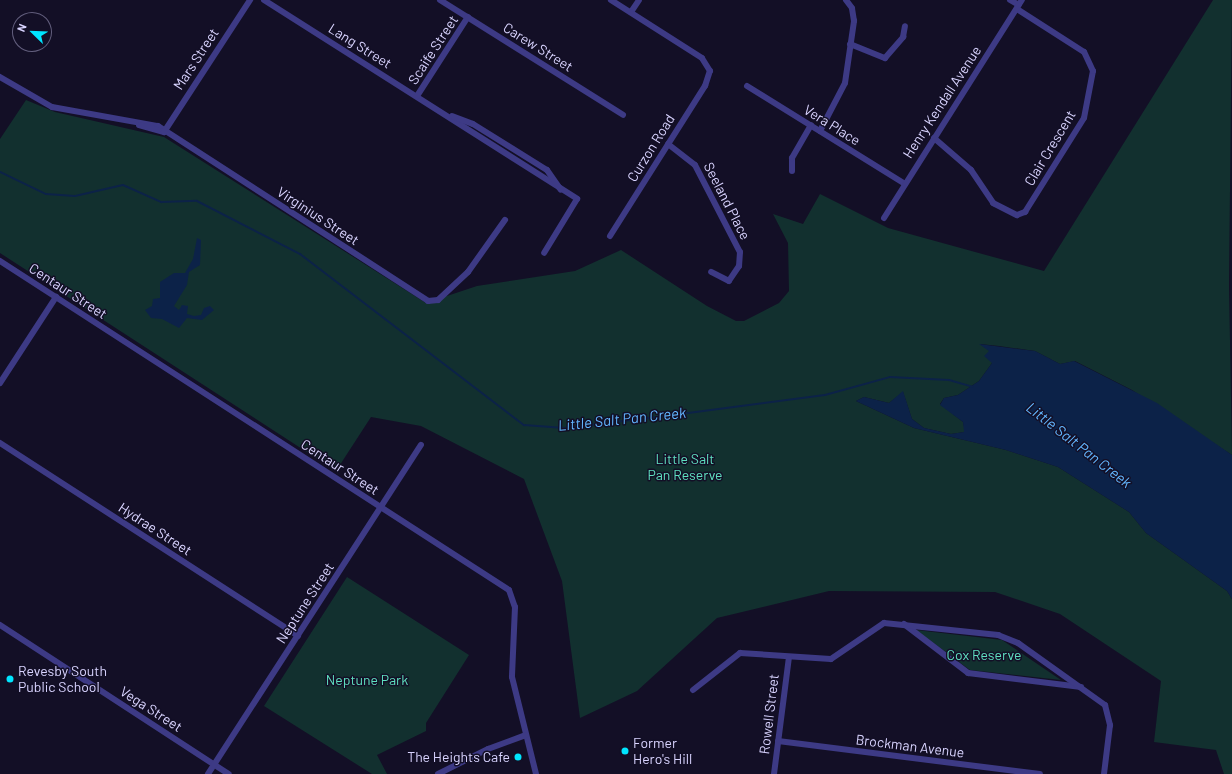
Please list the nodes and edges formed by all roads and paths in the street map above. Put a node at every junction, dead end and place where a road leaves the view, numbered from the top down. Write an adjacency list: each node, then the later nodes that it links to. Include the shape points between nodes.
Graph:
1 (250, 0): 20 (street, Mars Street)
2 (264, 0): 15 (street, Lang Street)
3 (440, 0): 10 (street, Carew Street)
4 (611, 0): 9 (street)
5 (639, 0): 9 (street)
6 (846, 0): 12 (street, via 854,14)
7 (1010, 0): 8 (street, Clair Crescent)
8 (1019, 5): 21 (street, Henry Kendall Avenue); 21 (street, Clair Crescent, via 1084,52 1093,71 1084,118 1025,212 1017,215 993,204 970,170)
9 (631, 12): 22 (street, Curzon Road, via 702,58 710,71)
10 (468, 18): 15 (street, Scaife Street); 17 (street, Carew Street)
11 (905, 26): 12 (street, via 903,37 885,58)
12 (850, 44): 19 (street, via 845,83)
13 (0, 77): 20 (street, Virginius Street, via 45,104)
14 (748, 86): 18 (street, Vera Place)
15 (417, 96): 16 (street, Lang Street)
16 (443, 112): 25 (street, Lang Street); 25 (street, Lang Street, via 472,124 547,170)
17 (624, 115)
18 (811, 125): 19 (street, Vera Place); 23 (street, via 792,158)
19 (820, 131): 24 (street, Vera Place)
20 (164, 132): 27 (street, Virginius Street, via 428,301 438,300 470,269)
21 (934, 138): 24 (street, Henry Kendall Avenue)
22 (668, 144): 28 (street, Curzon Road); 31 (street, Seeland Place, via 695,165 740,252 740,266 729,281)
23 (792, 171)
24 (905, 184): 26 (street, Henry Kendall Avenue)
25 (561, 190): 29 (street, Lang Street, via 577,200)
26 (884, 218)
27 (505, 220)
28 (610, 236)
29 (544, 252)
30 (0, 261): 32 (street, Centaur Street)
31 (711, 272)
32 (56, 297): 33 (street); 36 (street, Centaur Street)
33 (0, 383)
34 (0, 443): 39 (street, Hydrae Street)
35 (421, 445): 36 (street, Neptune Street)
36 (381, 507): 39 (street, Neptune Street); 43 (street, Centaur Street, via 512,595 515,616 512,670)
37 (903, 623): 40 (street, via 879,625 831,659); 41 (street, via 1007,637); 41 (street, via 968,673)
38 (0, 625): 45 (street, Vega Street)
39 (298, 636): 45 (street, Neptune Street)
40 (789, 657): 42 (street, via 740,653); 44 (street, Rowell Street)
41 (1083, 687): 52 (street, via 1100,699 1108,711)
42 (693, 690)
43 (526, 735): 48 (street, via 476,754); 49 (street, Centaur Street)
44 (778, 741): 50 (street, Rowell Street); 51 (street, Brockman Avenue)
45 (214, 764): 46 (street, Neptune Street); 47 (street, Vega Street)
46 (208, 774)
47 (229, 774)
48 (438, 774)
49 (536, 774)
50 (774, 774)
51 (1040, 774)
52 (1104, 774)

